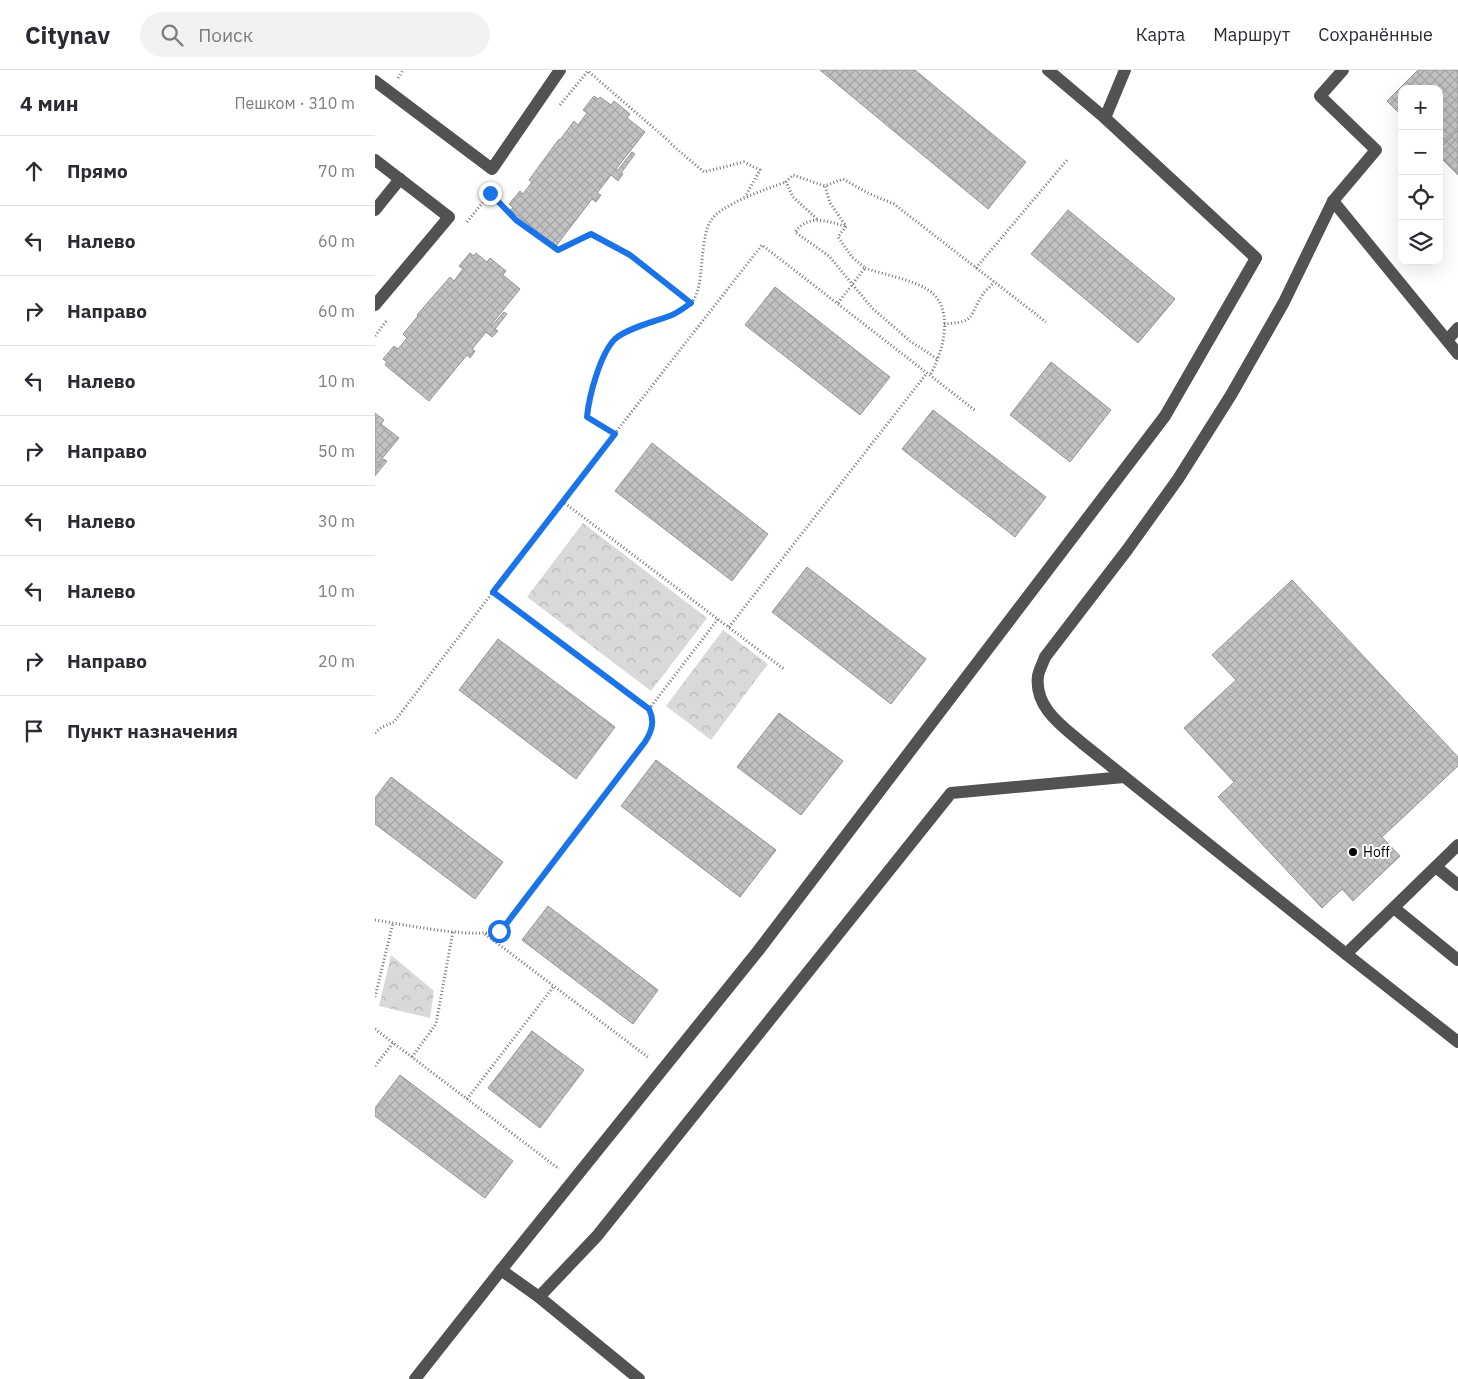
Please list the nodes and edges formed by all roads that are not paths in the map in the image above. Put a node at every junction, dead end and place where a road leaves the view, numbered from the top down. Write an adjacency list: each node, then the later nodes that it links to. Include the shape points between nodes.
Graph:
1 (560, 70): 5 (lane, via 492,169)
2 (1049, 70): 6 (lane)
3 (1125, 70): 6 (lane)
4 (1343, 70): 9 (lane, via 1320,96 1376,150)
5 (375, 81)
6 (1105, 118): 23 (lane, via 1256,258 1165,416 758,950)
7 (375, 160): 8 (lane)
8 (400, 179): 10 (lane); 11 (lane, via 449,217)
9 (1333, 201): 13 (lane); 15 (lane, via 1284,302 1194,454 1127,550 1045,657 1038,677 1041,699 1052,717)
10 (375, 210)
11 (375, 305)
12 (1458, 328): 13 (lane)
13 (1447, 340): 14 (lane)
14 (1458, 354)
15 (1124, 777): 20 (lane); 24 (lane, via 951,793 597,1236)
16 (1458, 845): 17 (lane)
17 (1436, 867): 18 (lane); 19 (lane)
18 (1458, 885)
19 (1394, 908): 20 (lane); 21 (lane)
20 (1345, 954): 22 (lane)
21 (1458, 960)
22 (1458, 1042)
23 (501, 1270): 24 (lane); 25 (lane)
24 (539, 1297): 26 (lane)
25 (415, 1379)
26 (639, 1379)

